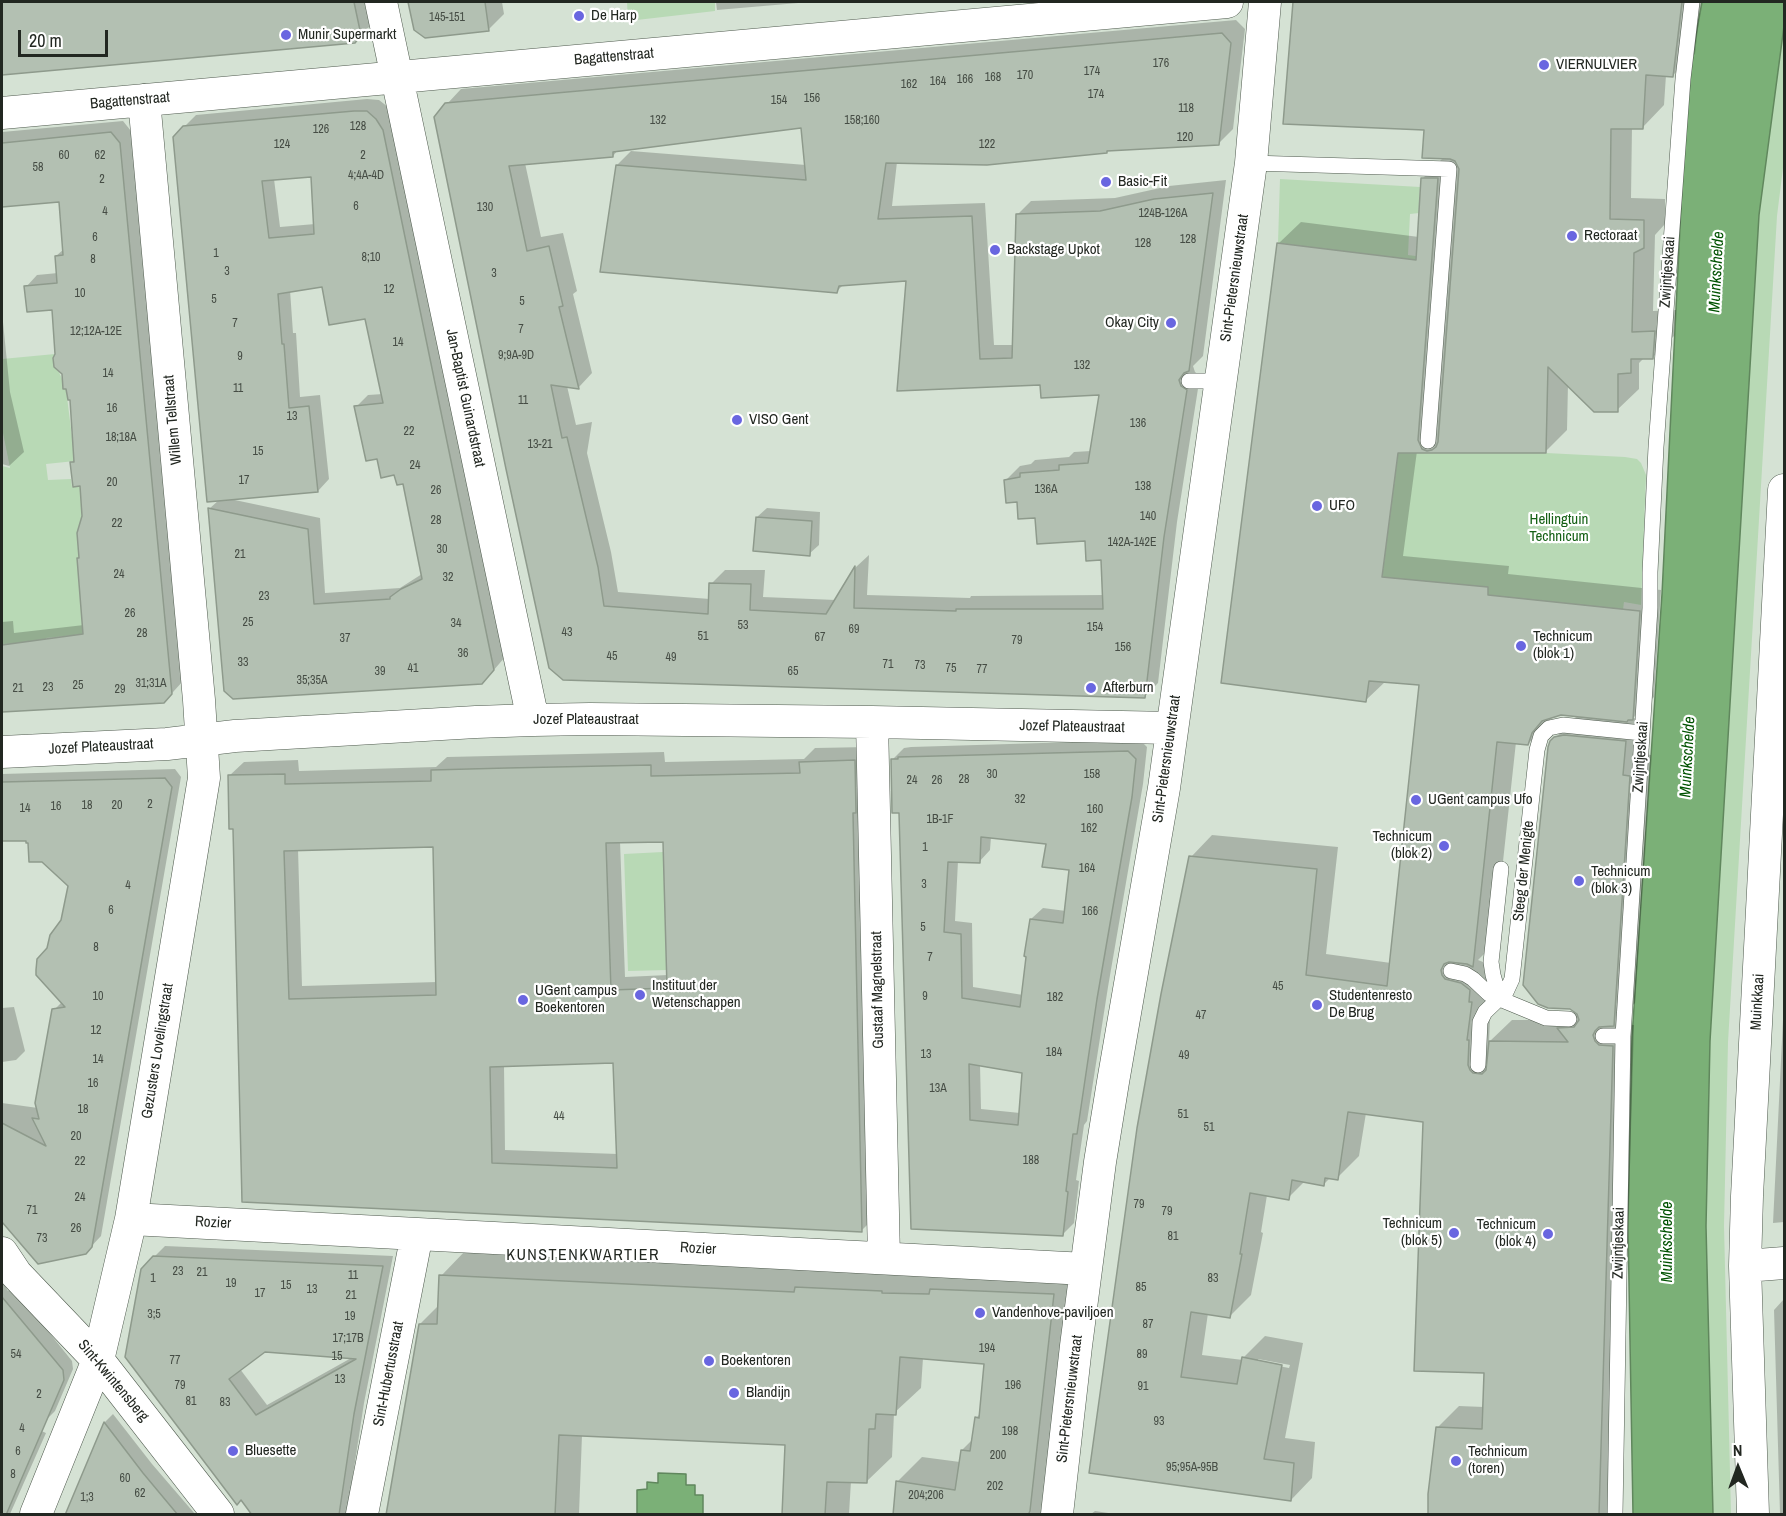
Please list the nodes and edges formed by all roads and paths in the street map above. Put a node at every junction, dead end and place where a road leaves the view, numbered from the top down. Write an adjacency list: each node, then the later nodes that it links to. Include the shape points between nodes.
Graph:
1 (381, 2): 5 (street, Jan-Baptist Guinardstraat)
2 (1227, 2): 5 (street, Bagattenstraat)
3 (1265, 2): 8 (street, Sint-Pietersnieuwstraat)
4 (1692, 2): 16 (lane, Zwijntjeskaai, via 1662,358)
5 (396, 77): 6 (street, Bagattenstraat); 13 (street, Jan-Baptist Guinardstraat)
6 (144, 100): 7 (street, Bagattenstraat); 17 (street, Willem Tellstraat)
7 (2, 113)
8 (1251, 163): 10 (street, Sint-Pietersnieuwstraat); 11 (lane, via 1449,169)
9 (1189, 381): 10 (lane)
10 (1220, 381): 15 (street, Sint-Pietersnieuwstraat)
11 (1428, 441)
12 (1785, 490): 31 (street, Muinkkaai)
13 (533, 720): 14 (street, Jozef Plateaustraat); 17 (street, Jozef Plateaustraat)
14 (872, 722): 15 (street, Jozef Plateaustraat); 29 (street, Gustaaf Magnelstraat)
15 (1172, 728): 32 (street, Sint-Pietersnieuwstraat)
16 (1642, 733): 21 (lane, Steeg der Menigte, via 1563,725 1549,728 1541,736 1512,979); 24 (lane, Zwijntjeskaai)
17 (201, 740): 18 (street, Jozef Plateaustraat); 26 (street, Gezusters Lovelingstraat, via 204,778)
18 (2, 752)
19 (1500, 869): 21 (lane, Steeg der Menigte, via 1491,962)
20 (1451, 971): 21 (lane, via 1465,974)
21 (1500, 999): 22 (lane, via 1546,1018); 25 (lane, Steeg der Menigte, via 1480,1022)
22 (1569, 1019)
23 (1602, 1036): 24 (lane)
24 (1623, 1036): 38 (lane, Zwijntjeskaai)
25 (1478, 1065)
26 (131, 1219): 27 (street, Rozier); 33 (street, Gezusters Lovelingstraat)
27 (417, 1234): 29 (street, Rozier); 36 (street, Sint-Hubertusstraat)
28 (3, 1258): 33 (street, Sint-Kwintensberg)
29 (884, 1258): 32 (street, Rozier)
30 (1785, 1263): 31 (street)
31 (1745, 1266): 39 (street, Muinkkaai)
32 (1086, 1269): 37 (street, Sint-Pietersnieuwstraat)
33 (98, 1360): 34 (street, Gezusters Lovelingstraat); 35 (street, Sint-Kwintensberg)
34 (36, 1515)
35 (218, 1515)
36 (362, 1515)
37 (1057, 1515)
38 (1615, 1515)
39 (1753, 1515)

